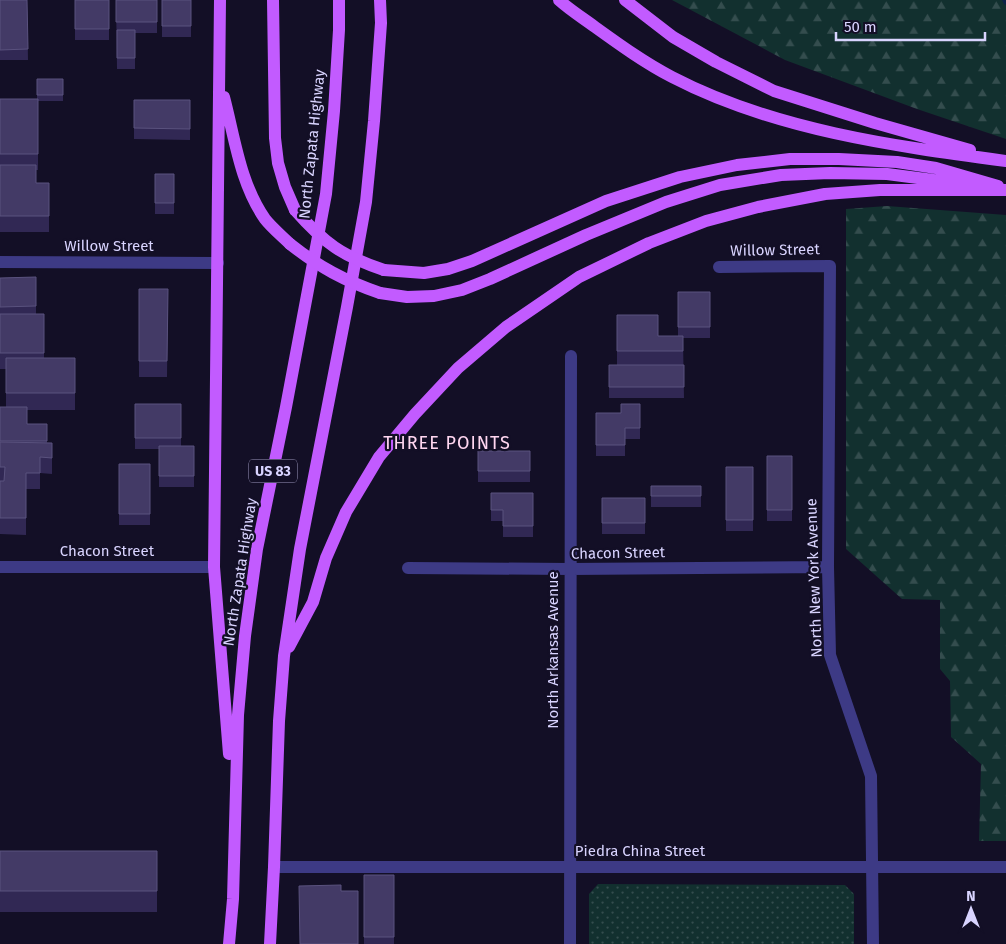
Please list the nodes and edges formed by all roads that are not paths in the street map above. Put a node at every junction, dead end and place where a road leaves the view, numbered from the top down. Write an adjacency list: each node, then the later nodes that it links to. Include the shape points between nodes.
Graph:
1 (220, 0): 7 (main road)
2 (273, 0): 9 (main road, bridge, via 275,138 285,187 295,210 315,233 361,263 384,270 424,272 448,269 606,201 680,177 737,165 790,159 896,162 936,168)
3 (339, 0): 21 (main road, North Zapata Highway / US 83, via 326,194 258,549 245,636)
4 (380, 0): 20 (main road, US 83, via 381,23 366,202 300,549)
5 (559, 0): 8 (main road, via 613,40 671,76 759,112 820,130 890,144)
6 (625, 0): 8 (main road, via 673,37 774,91)
7 (220, 80): 9 (main road, bridge, via 244,179 266,221 290,244 332,274 380,293 407,297 434,296 490,280 586,235 666,202 720,185 781,175 830,173 887,174); 11 (main road)
8 (1006, 161)
9 (1006, 189): 20 (main road, via 871,190 825,194 758,207 706,221 648,243 579,277 506,328 458,368 378,457 346,512 326,558 313,602)
10 (0, 262): 11 (street, Willow Street)
11 (218, 263): 17 (main road)
12 (830, 266): 13 (street, Willow Street); 15 (street, North New York Avenue)
13 (720, 267)
14 (571, 356): 19 (street, North Arkansas Avenue)
15 (828, 567): 19 (street, Chacon Street); 22 (street, North New York Avenue, via 830,655 871,776)
16 (0, 568): 17 (street, Chacon Street)
17 (214, 568): 21 (main road)
18 (408, 568): 19 (street, Chacon Street)
19 (570, 569): 25 (street, North Arkansas Avenue)
20 (284, 656): 24 (main road, US 83, via 278,721)
21 (234, 815): 26 (main road, North Zapata Highway / US 83)
22 (873, 866): 23 (street, Piedra China Street); 25 (street, Piedra China Street); 29 (street, North New York Avenue)
23 (1006, 866)
24 (274, 867): 25 (street, Piedra China Street); 27 (main road, US 83)
25 (569, 868): 28 (street, North Arkansas Avenue)
26 (229, 944)
27 (270, 944)
28 (570, 944)
29 (873, 944)

